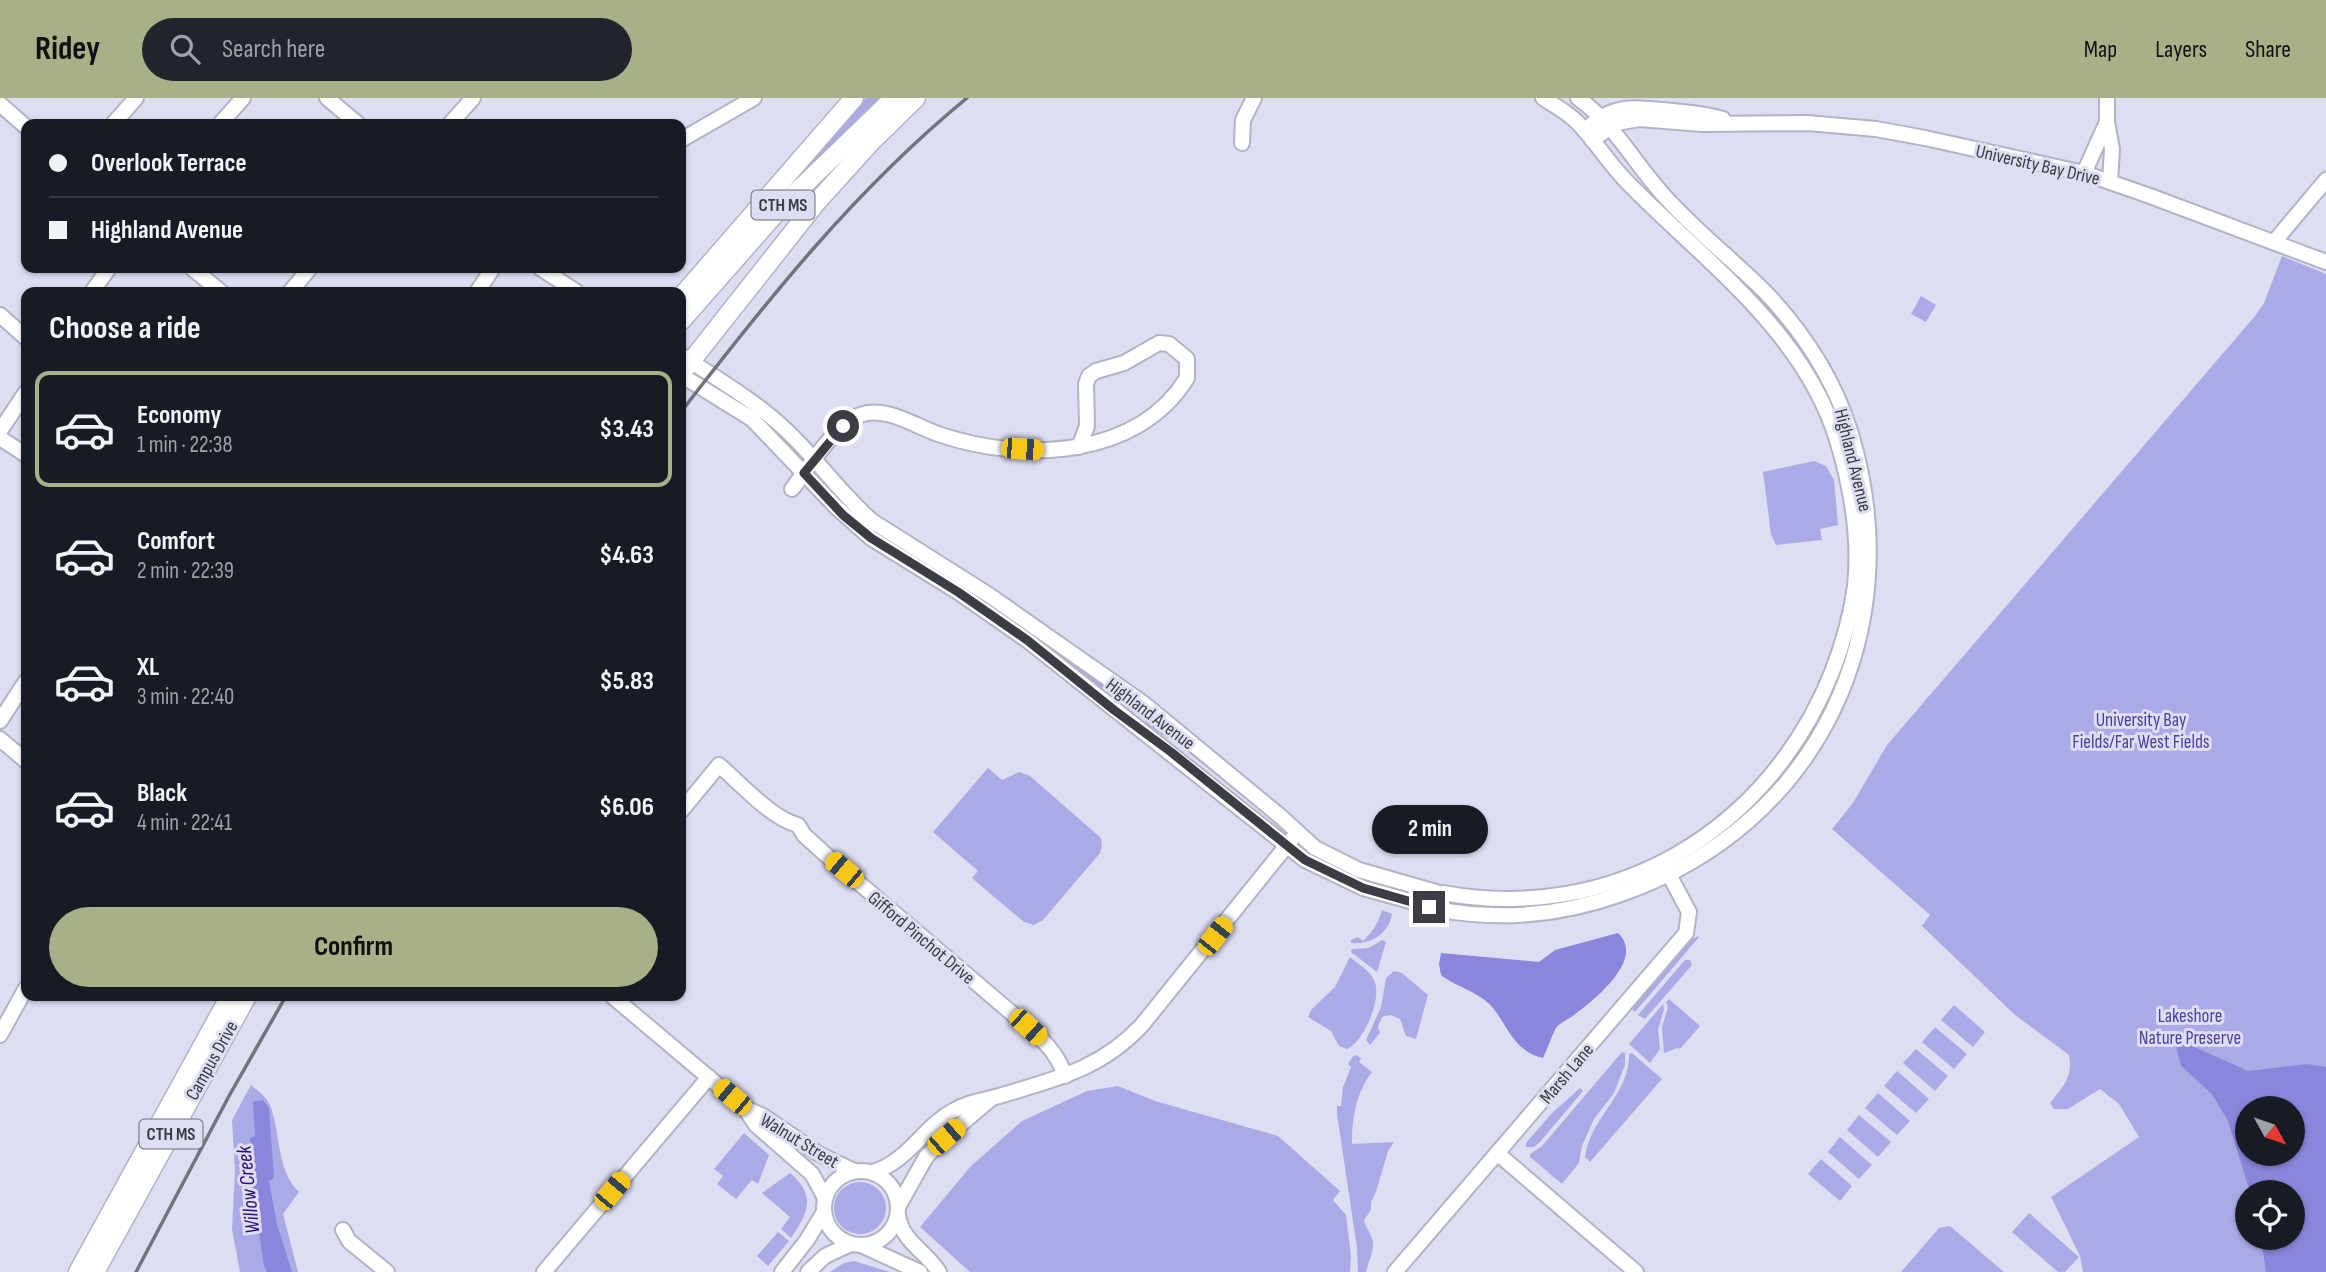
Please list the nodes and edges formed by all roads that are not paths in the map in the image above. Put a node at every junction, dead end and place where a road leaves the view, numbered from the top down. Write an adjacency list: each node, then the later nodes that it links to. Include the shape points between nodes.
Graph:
1 (135, 98): 14 (street)
2 (243, 98): 15 (street)
3 (327, 98): 16 (street)
4 (472, 98): 17 (street)
5 (754, 98): 22 (street)
6 (854, 98): 35 (main road, CTH MS)
7 (894, 98): 37 (main road, CTH MS, via 783,205)
8 (916, 98): 39 (main road, via 816,203)
9 (1254, 98): 23 (street, via 1243,120)
10 (1543, 98): 21 (street)
11 (1578, 98): 18 (street)
12 (2104, 100): 19 (street)
13 (0, 104): 20 (street)
14 (117, 119)
15 (224, 119)
16 (352, 119)
17 (454, 119)
18 (1605, 122): 21 (street, University Bay Drive); 24 (street, University Bay Drive, via 1807,123 1876,129); 58 (street, Highland Avenue, via 1669,202 1771,298 1820,362 1850,433 1869,524 1870,573 1860,635 1840,695 1822,729 1788,779 1748,822)
19 (2106, 122): 24 (street); 26 (street, via 2112,140)
20 (21, 123)
21 (1589, 136): 57 (street, Highland Avenue, via 1628,184 1762,314 1806,372 1837,437 1855,529 1851,611 1813,715 1748,803)
22 (686, 137)
23 (1242, 143)
24 (2084, 173): 26 (street, University Bay Drive)
25 (2326, 180): 27 (street)
26 (2110, 182): 27 (street, University Bay Drive)
27 (2274, 242): 28 (street, University Bay Drive)
28 (2326, 262)
29 (198, 273): 32 (street)
30 (306, 273): 33 (street)
31 (548, 273): 34 (street)
32 (215, 287)
33 (294, 287)
34 (569, 287)
35 (686, 291)
36 (0, 315): 38 (street)
37 (686, 315)
38 (21, 334)
39 (686, 363)
40 (686, 369): 47 (street, Highland Avenue, via 759,406)
41 (686, 369): 48 (street, Highland Avenue, via 752,419)
42 (21, 400): 43 (street)
43 (0, 431)
44 (0, 438): 46 (street)
45 (1079, 447): 45 (street, via 1107,441 1157,412 1187,378 1187,359 1168,344 1159,343 1089,376 1087,426); 47 (street, via 1039,450 971,443 875,411 845,424)
46 (21, 453)
47 (815, 460): 48 (street); 55 (street, Highland Avenue, via 872,521 989,595 1143,703)
48 (804, 473): 49 (street); 56 (street, Highland Avenue, via 871,538 1027,640)
49 (792, 489)
50 (21, 689): 51 (street)
51 (0, 721)
52 (0, 739): 53 (street)
53 (21, 757)
54 (686, 805): 64 (street, Gifford Pinchot Drive, via 719,765 777,815 798,825 825,854 1049,1046)
55 (1298, 833): 56 (street); 57 (street, Highland Avenue, via 1348,865 1408,885 1495,898 1546,896 1602,885)
56 (1287, 846): 58 (street, Highland Avenue, via 1305,860 1363,888 1438,909 1495,916 1595,904); 64 (street, via 1128,1040 1102,1060)
57 (1663, 862): 58 (street, Marsh Lane)
58 (1670, 876): 68 (street, Marsh Lane, via 1689,912 1686,933)
59 (21, 997): 63 (street)
60 (227, 1001): 75 (main road, Campus Drive / CTH MS)
61 (244, 1001): 76 (main road, Campus Drive / CTH MS)
62 (618, 1001): 65 (street, Walnut Street)
63 (0, 1035)
64 (1065, 1076): 66 (street)
65 (709, 1077): 67 (street, Walnut Street); 78 (street)
66 (992, 1098): 70 (street, via 951,1112 897,1162); 72 (street, via 926,1157)
67 (746, 1108): 69 (street, Walnut Street); 71 (street, Walnut Street, via 756,1125 812,1174)
68 (1497, 1153): 83 (street, Marsh Lane); 84 (street)
69 (854, 1171): 70 (street); 71 (street, via 831,1185)
70 (873, 1172): 72 (street, via 895,1191)
71 (824, 1205): 74 (street, via 832,1232); 79 (street, via 807,1240)
72 (898, 1210): 74 (street, via 886,1237); 82 (street, via 899,1224 910,1241)
73 (343, 1230): 77 (street, via 349,1241)
74 (856, 1245): 80 (street, via 825,1256); 81 (street)
75 (78, 1272)
76 (94, 1272)
77 (387, 1272)
78 (544, 1272)
79 (782, 1272)
80 (808, 1272)
81 (920, 1272)
82 (939, 1272)
83 (1395, 1272)
84 (1636, 1272)

